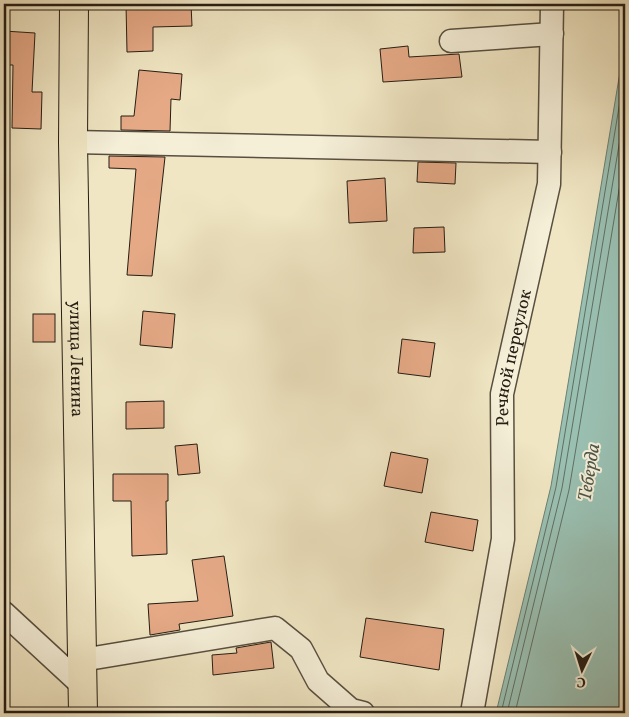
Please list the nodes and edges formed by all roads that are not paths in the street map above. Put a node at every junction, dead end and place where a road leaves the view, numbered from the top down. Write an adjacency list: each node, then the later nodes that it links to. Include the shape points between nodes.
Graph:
1 (74, 4): 5 (main road, улица Ленина)
2 (552, 4): 3 (street, Речной переулок)
3 (552, 34): 4 (street); 6 (street, Речной переулок)
4 (451, 41)
5 (73, 142): 6 (street); 8 (main road, улица Ленина)
6 (550, 152): 11 (street, Речной переулок, via 549,184 502,394 503,539)
7 (4, 613): 8 (street)
8 (82, 673): 9 (main road, улица Ленина); 10 (street, via 275,628 300,649 318,680 351,710)
9 (83, 713)
10 (363, 713)
11 (472, 713)

